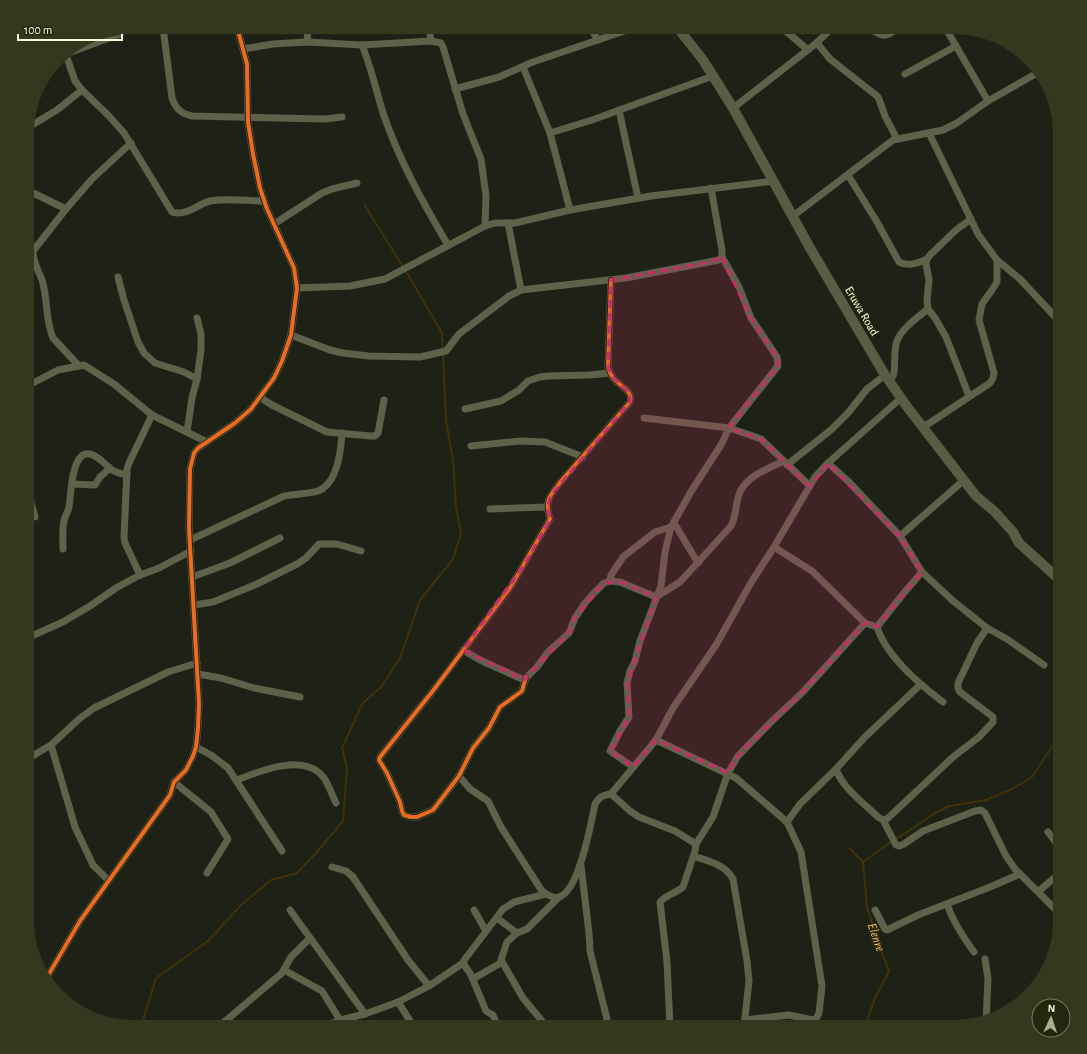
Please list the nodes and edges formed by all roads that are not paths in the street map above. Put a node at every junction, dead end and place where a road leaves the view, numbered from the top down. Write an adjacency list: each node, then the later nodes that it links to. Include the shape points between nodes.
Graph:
1 (164, 34): 33 (street, via 172,98 179,112 192,116)
2 (239, 34): 21 (street)
3 (308, 34): 16 (street)
4 (430, 34): 15 (street)
5 (594, 34): 14 (street)
6 (616, 34): 14 (street)
7 (683, 34): 27 (main road, Eruwa Road)
8 (789, 34): 22 (street)
9 (826, 34): 17 (street)
10 (879, 34): 11 (street)
11 (890, 34)
12 (949, 34): 20 (street)
13 (115, 36): 19 (street)
14 (598, 40): 24 (street)
15 (431, 41): 18 (street); 28 (street, via 441,43)
16 (307, 42): 18 (street); 21 (street)
17 (817, 43): 22 (street); 38 (street, via 830,59 877,96)
18 (362, 45): 54 (street, via 383,113 406,169)
19 (87, 46)
20 (956, 46): 25 (street); 30 (street)
21 (243, 49): 33 (street, via 248,77)
22 (808, 50): 31 (street)
23 (67, 59): 29 (street, via 75,81)
24 (523, 67): 28 (street, via 499,77); 36 (street)
25 (905, 74)
26 (1034, 75): 30 (street)
27 (713, 76): 31 (main road, Eruwa Road); 32 (street)
28 (455, 89): 53 (street, via 481,159 486,196)
29 (82, 90): 35 (street); 39 (street, via 109,116)
30 (988, 101): 37 (street, via 957,123 944,130)
31 (733, 108): 41 (main road, Eruwa Road)
32 (619, 110): 36 (street); 45 (street)
33 (248, 117): 34 (street); 46 (street, via 253,154)
34 (342, 117)
35 (34, 124)
36 (550, 133): 48 (street)
37 (929, 133): 38 (street); 50 (street)
38 (896, 138): 40 (street)
39 (131, 143): 46 (street, via 172,212 179,214 211,201); 47 (street, via 92,179)
40 (848, 175): 49 (street); 57 (street, via 899,262 905,265 915,264)
41 (774, 181): 43 (street); 49 (main road, Eruwa Road)
42 (357, 183): 52 (street, via 322,193)
43 (712, 188): 45 (street); 56 (street)
44 (34, 194): 47 (street)
45 (638, 198): 48 (street)
46 (264, 201): 52 (street)
47 (66, 210): 55 (street)
48 (570, 210): 51 (street)
49 (793, 216): 70 (main road, Eruwa Road)
50 (971, 219): 57 (street); 58 (street, via 978,234)
51 (508, 223): 53 (street); 63 (street)
52 (274, 224): 62 (street, via 294,268)
53 (485, 226): 54 (street)
54 (448, 245): 62 (street, via 384,279 350,286)
55 (34, 250)
56 (722, 257): 61 (street, via 719,260); 80 (street, via 739,287 751,318 779,360 778,366)
57 (927, 259): 64 (street)
58 (997, 260): 65 (street); 73 (street, via 997,282 982,304 979,320 994,373 993,378 990,383)
59 (34, 263): 68 (street, via 43,281 52,334)
60 (118, 277): 71 (street, via 138,342 144,353 155,363)
61 (611, 280): 63 (street); 69 (street, via 608,367)
62 (297, 288): 67 (street)
63 (521, 290): 67 (street, via 508,296 459,334 447,349 420,357 343,354)
64 (928, 309): 70 (street, via 912,322 897,341 894,374); 73 (street, via 946,337)
65 (1053, 315)
66 (197, 318): 71 (street, via 201,350)
67 (291, 335): 74 (street, via 274,378)
68 (79, 366): 72 (street, via 58,370); 78 (street, via 84,365 114,384)
69 (610, 373): 77 (street, via 540,377 528,381 501,402); 86 (street, via 629,393 630,402)
70 (887, 378): 75 (main road, Eruwa Road); 87 (street, via 868,389 832,429)
71 (197, 379): 82 (street)
72 (34, 382)
73 (969, 396): 81 (street)
74 (261, 398): 83 (street, via 327,432); 84 (street, via 252,409)
75 (901, 398): 81 (main road, Eruwa Road); 88 (street)
76 (384, 400): 83 (street, via 378,433 375,436)
77 (465, 409)
78 (152, 415): 82 (street); 90 (street, via 129,463)
79 (644, 418): 80 (street)
80 (729, 428): 87 (street, via 761,439); 98 (street)
81 (922, 428): 91 (main road, Eruwa Road)
82 (187, 432): 84 (street)
83 (342, 433): 101 (street, via 337,464 323,488 284,496)
84 (207, 442): 101 (street, via 194,453 190,469)
85 (471, 446): 86 (street, via 521,441 545,442)
86 (583, 457): 94 (street, via 552,494 547,501)
87 (786, 463): 93 (street); 106 (street, via 763,471 744,486 731,526)
88 (828, 463): 93 (street); 99 (street, via 853,485)
89 (110, 468): 90 (street); 92 (street, via 95,485); 92 (street, via 88,453 77,462)
90 (127, 475): 109 (street, via 124,537)
91 (964, 480): 99 (street); 108 (main road, Eruwa Road, via 976,496 1013,532 1020,543)
92 (72, 484): 103 (street, via 69,507 64,520)
93 (810, 486): 102 (street)
94 (547, 507): 95 (street); 118 (street, via 550,519 526,562 510,588)
95 (490, 509)
96 (34, 514): 97 (street)
97 (35, 517)
98 (672, 525): 106 (street); 111 (street, via 655,532 623,557); 112 (street)
99 (900, 536): 107 (street)
100 (280, 538): 110 (street, via 230,563)
101 (190, 540): 104 (street)
102 (774, 547): 114 (street, via 812,571); 126 (street, via 716,645 673,708)
103 (63, 549)
104 (190, 551): 109 (street); 110 (street)
105 (361, 551): 113 (street, via 337,544 319,544 297,564 212,602)
106 (698, 563): 112 (street, via 680,582)
107 (922, 572): 115 (street); 116 (street)
108 (1053, 574)
109 (140, 575): 117 (street, via 63,622)
110 (192, 578): 113 (street)
111 (610, 581): 112 (street, via 620,582); 122 (street, via 594,592 575,618 569,633)
112 (656, 597): 130 (street, via 627,683 629,717 610,751)
113 (194, 605): 119 (street)
114 (865, 623): 115 (street); 132 (street, via 803,692 738,756)
115 (877, 627): 123 (street, via 883,643)
116 (987, 628): 120 (street); 138 (street, via 972,654 958,688 993,717 993,722 891,816)
117 (34, 635)
118 (463, 650): 122 (street, via 519,678 524,680); 133 (street, via 379,760 404,815 411,817 433,810)
119 (197, 663): 121 (street); 127 (street, via 168,672 94,708)
120 (1044, 665)
121 (198, 674): 124 (street); 128 (street)
122 (526, 677): 133 (street, via 522,691 500,707 473,748)
123 (920, 685): 125 (street); 131 (street, via 864,738)
124 (300, 696)
125 (943, 702)
126 (656, 740): 130 (street); 132 (street)
127 (51, 745): 129 (street); 150 (street, via 75,826 93,865)
128 (196, 747): 134 (street, via 228,768); 135 (street, via 186,770)
129 (34, 753)
130 (633, 767): 136 (street)
131 (836, 770): 138 (street, via 842,781); 139 (street, via 800,804)
132 (728, 773): 139 (street, via 741,781); 142 (street, via 713,817)
133 (459, 776): 152 (street, via 470,789 488,801 501,827)
134 (237, 780): 137 (street, via 262,770 285,765 308,768 324,778); 143 (street)
135 (174, 782): 147 (street, via 211,812 228,839); 150 (street, via 170,795)
136 (611, 794): 142 (street, via 639,817 675,831); 145 (street, via 603,795 595,804)
137 (336, 803)
138 (883, 820): 148 (street, via 896,845 899,846 923,831 981,810 985,813 1006,856)
139 (787, 822): 183 (street, via 800,852 822,986 819,1013)
140 (1048, 832): 141 (street)
141 (1053, 839)
142 (696, 844): 144 (street)
143 (282, 850)
144 (693, 856): 180 (street, via 683,887 660,902); 181 (street, via 721,866 733,879 749,981)
145 (581, 866): 153 (street, via 568,891); 179 (street, via 590,951)
146 (332, 867): 170 (street, via 346,871 353,877 408,960)
147 (206, 873)
148 (1020, 874): 151 (street); 154 (street)
149 (1053, 879): 151 (street)
150 (108, 880): 168 (street, via 80,920)
151 (1039, 891): 155 (street)
152 (546, 894): 153 (street); 159 (street, via 510,904)
153 (559, 897): 161 (street, via 527,929)
154 (947, 904): 158 (street, via 887,930); 163 (street, via 958,930)
155 (1053, 906)
156 (290, 910): 162 (street)
157 (474, 910): 160 (street)
158 (875, 910)
159 (497, 918): 160 (street); 161 (street)
160 (486, 931): 166 (street)
161 (518, 933): 165 (street, via 504,947)
162 (310, 938): 167 (street, via 291,958); 172 (street)
163 (974, 952)
164 (985, 959): 173 (street, via 988,979)
165 (502, 962): 169 (street); 178 (street, via 523,998)
166 (463, 963): 169 (street); 170 (street)
167 (284, 970): 174 (street, via 276,980); 175 (street, via 322,991)
168 (49, 974)
169 (473, 979): 177 (street, via 486,1011)
170 (429, 986): 171 (street)
171 (398, 1002): 172 (street); 176 (street)
172 (365, 1014): 175 (street)
173 (986, 1015)
174 (227, 1020)
175 (340, 1020)
176 (410, 1020)
177 (495, 1020)
178 (541, 1020)
179 (607, 1020)
180 (670, 1020)
181 (744, 1020)
182 (761, 1020): 184 (street, via 789,1015)
183 (813, 1020)
184 (813, 1020)

